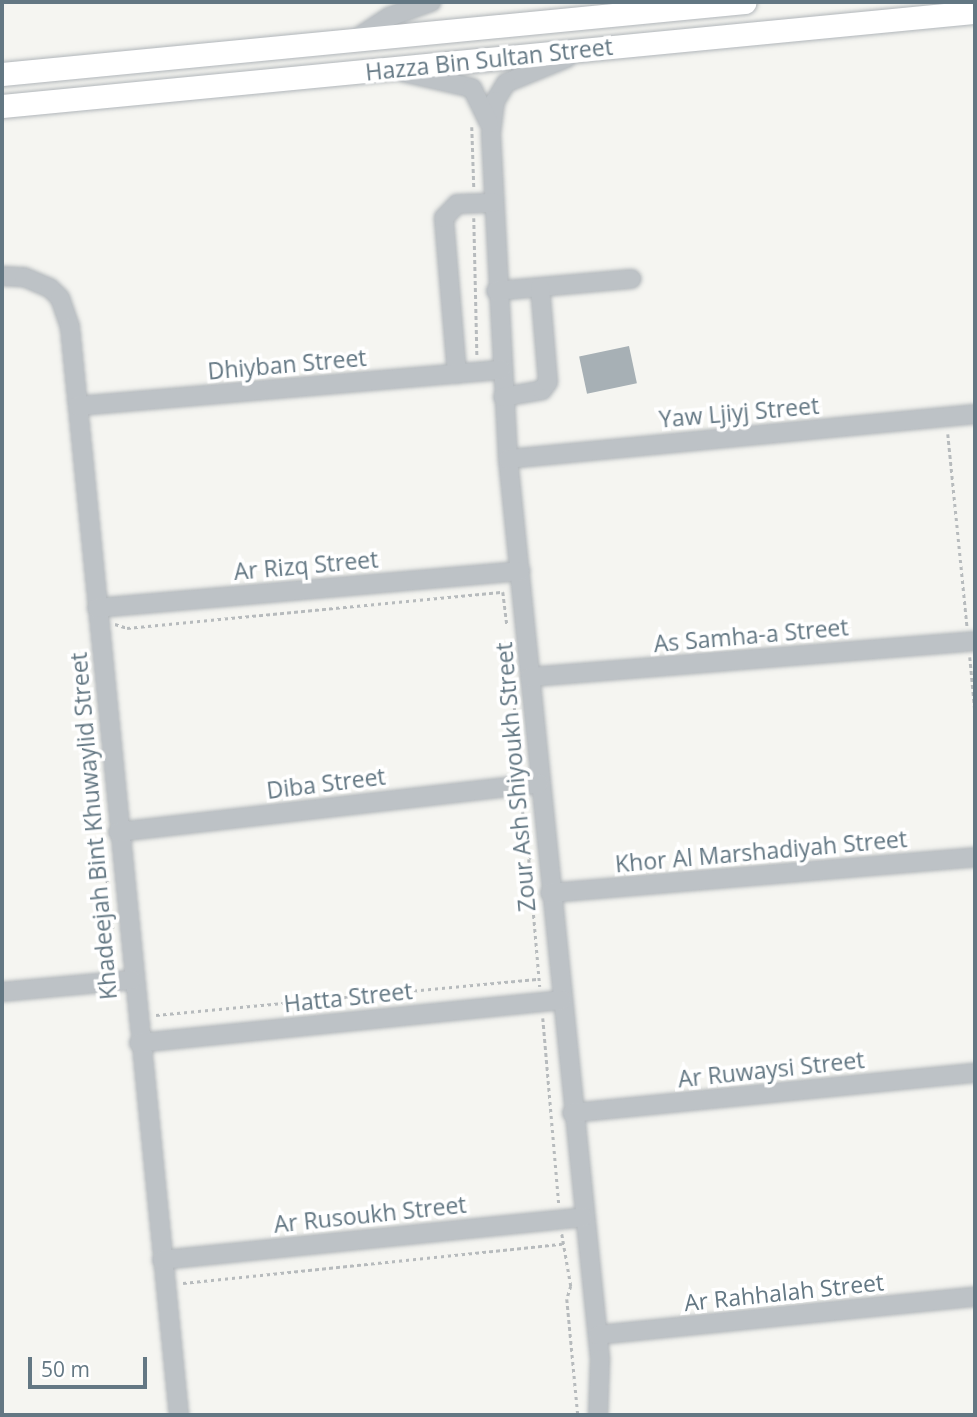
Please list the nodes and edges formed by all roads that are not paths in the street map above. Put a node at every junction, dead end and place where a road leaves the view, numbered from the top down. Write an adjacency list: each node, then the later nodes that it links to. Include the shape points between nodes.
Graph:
1 (431, 2): 6 (street, via 389,17)
2 (606, 2): 5 (street)
3 (745, 2): 5 (main road, Hazza Bin Sultan Street)
4 (975, 12): 7 (main road, Hazza Bin Sultan Street)
5 (627, 13): 6 (main road, Hazza Bin Sultan Street)
6 (354, 40): 9 (main road, Hazza Bin Sultan Street)
7 (597, 48): 8 (main road, Hazza Bin Sultan Street); 11 (street, Zour Ash Shiyoukh Street, via 524,72 506,83 495,101)
8 (384, 69): 10 (main road, Hazza Bin Sultan Street); 11 (street, Zour Ash Shiyoukh Street, via 465,84 478,94)
9 (2, 74)
10 (2, 106)
11 (491, 134): 12 (street, Zour Ash Shiyoukh Street)
12 (494, 203): 16 (street, Zour Ash Shiyoukh Street); 18 (street, via 452,206 444,218)
13 (2, 276): 20 (street, Khadeejah Bint Khuwaylid Street, via 37,280 60,298 70,327)
14 (631, 279): 15 (street)
15 (540, 287): 16 (street); 19 (street, via 548,382 537,392)
16 (496, 291): 17 (street, Zour Ash Shiyoukh Street)
17 (501, 370): 18 (street, Dhiyban Street); 19 (street, Zour Ash Shiyoukh Street)
18 (457, 374): 20 (street, Dhiyban Street)
19 (503, 397): 22 (street, Zour Ash Shiyoukh Street)
20 (78, 406): 24 (street, Khadeejah Bint Khuwaylid Street)
21 (975, 414): 22 (street, Yaw Ljiyj Street)
22 (508, 459): 23 (street, Zour Ash Shiyoukh Street)
23 (520, 571): 24 (street, Ar Rizq Street); 26 (street, Zour Ash Shiyoukh Street)
24 (97, 608): 28 (street, Khadeejah Bint Khuwaylid Street)
25 (972, 642): 26 (street, As Samha-a Street)
26 (530, 677): 27 (street, Zour Ash Shiyoukh Street)
27 (539, 783): 28 (street, Diba Street); 30 (street, Zour Ash Shiyoukh Street)
28 (118, 832): 31 (street, Khadeejah Bint Khuwaylid Street)
29 (975, 857): 30 (street, Khor Al Marshadiyah Street)
30 (550, 893): 33 (street, Zour Ash Shiyoukh Street)
31 (132, 980): 32 (street); 34 (street, Khadeejah Bint Khuwaylid Street)
32 (2, 992)
33 (562, 1000): 34 (street, Hatta Street); 36 (street, Zour Ash Shiyoukh Street)
34 (139, 1043): 38 (street, Khadeejah Bint Khuwaylid Street)
35 (975, 1073): 36 (street, Ar Ruwaysi Street)
36 (572, 1114): 37 (street, Zour Ash Shiyoukh Street)
37 (583, 1217): 38 (street, Ar Rusoukh Street); 40 (street, Zour Ash Shiyoukh Street)
38 (162, 1260): 41 (street, Khadeejah Bint Khuwaylid Street)
39 (975, 1297): 40 (street, Ar Rahhalah Street)
40 (598, 1335): 42 (street, Zour Ash Shiyoukh Street)
41 (179, 1415)
42 (598, 1415)

